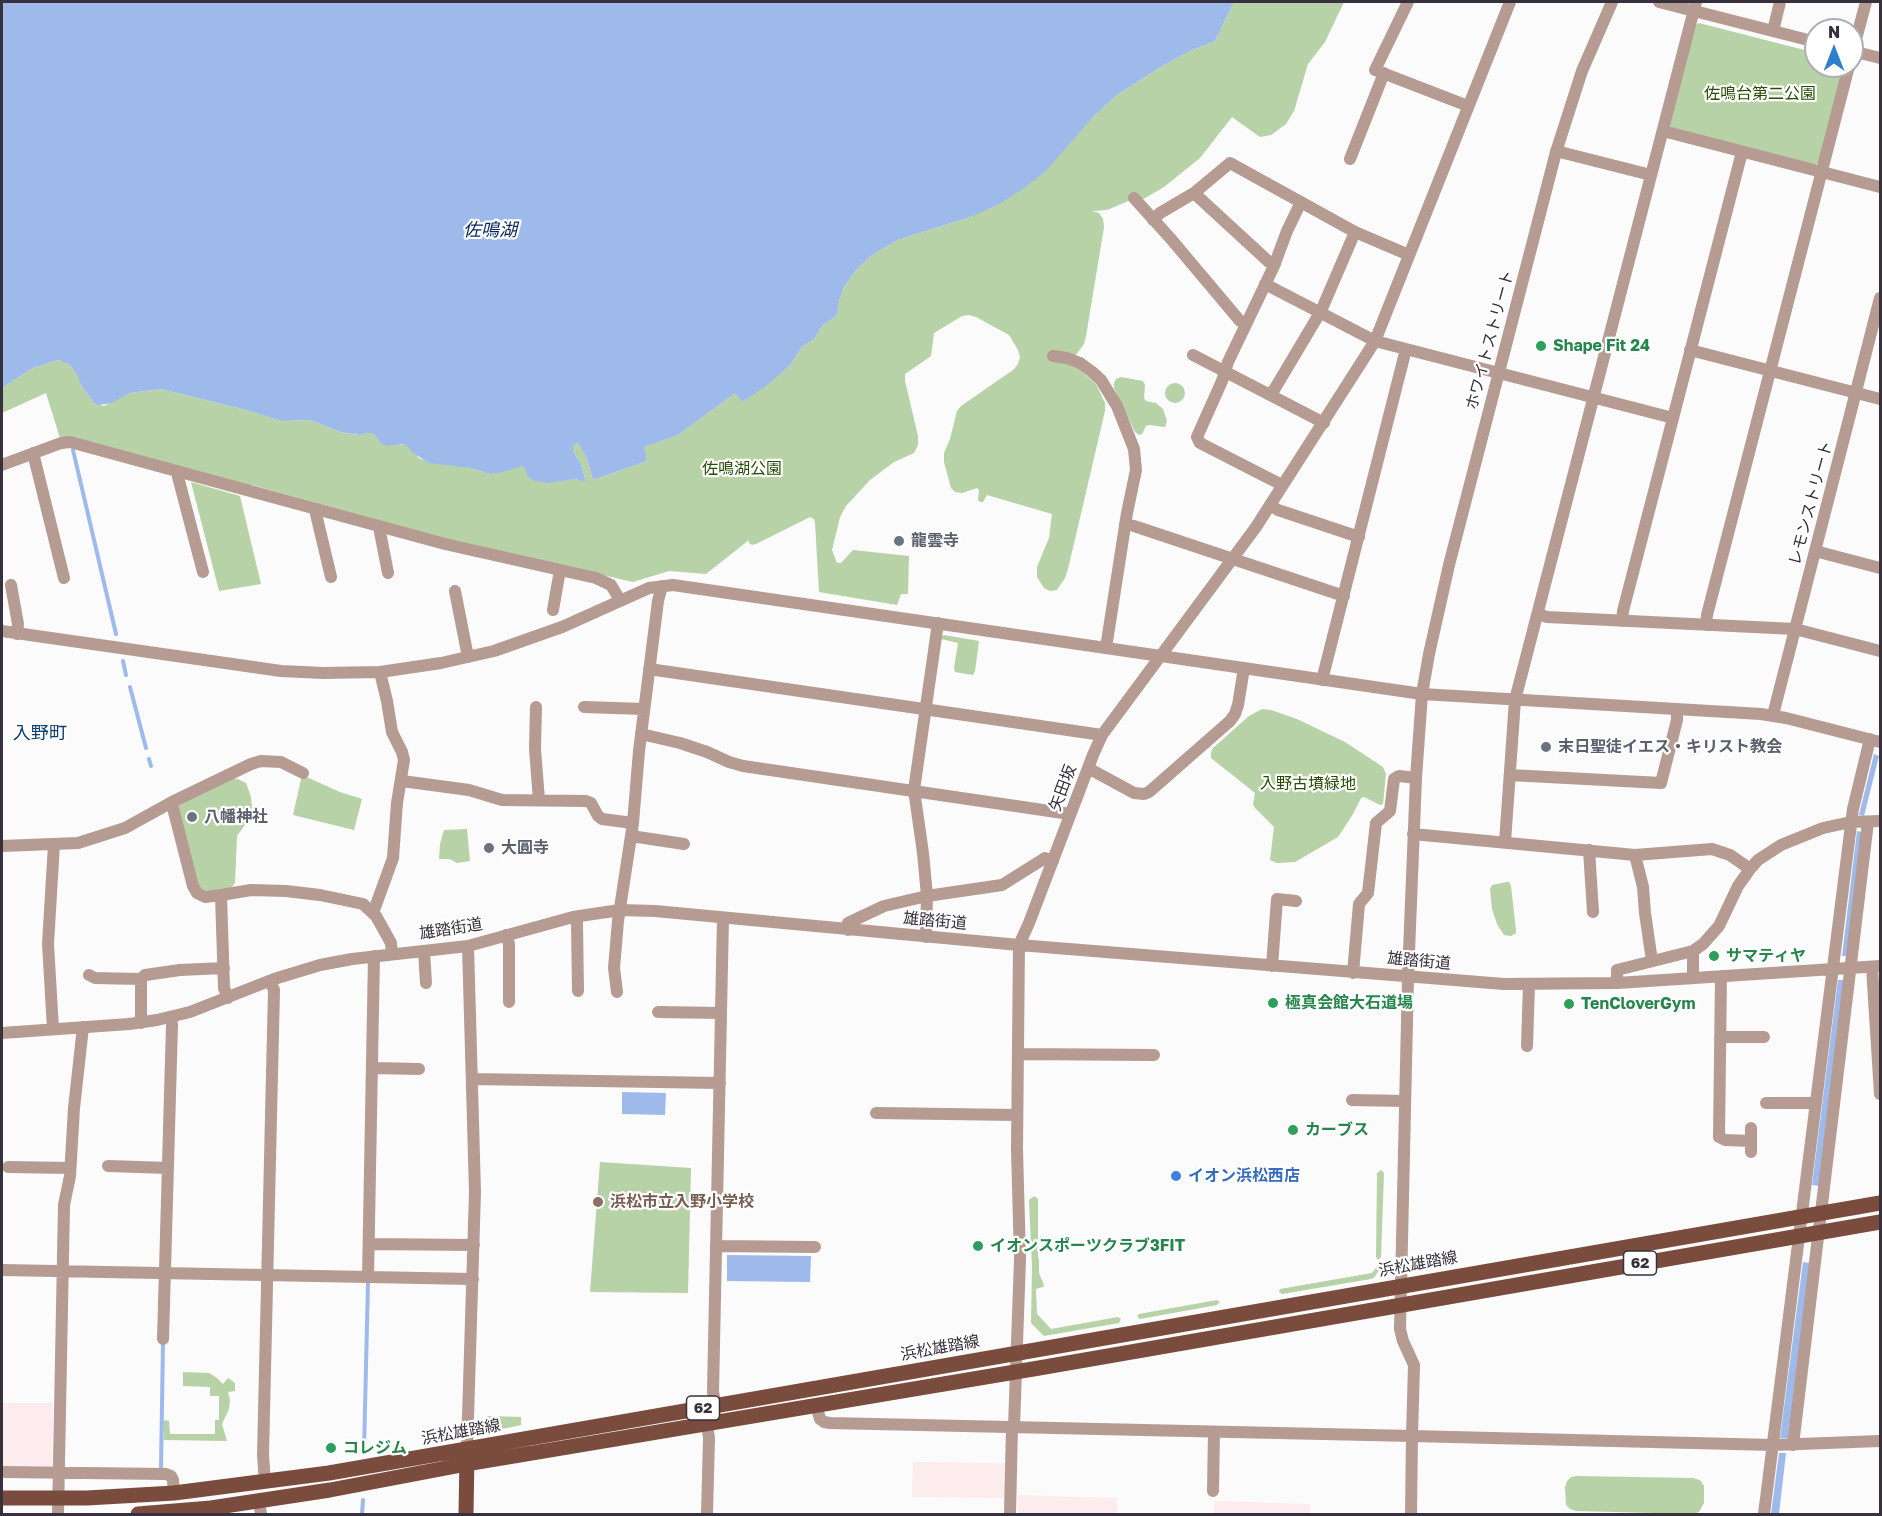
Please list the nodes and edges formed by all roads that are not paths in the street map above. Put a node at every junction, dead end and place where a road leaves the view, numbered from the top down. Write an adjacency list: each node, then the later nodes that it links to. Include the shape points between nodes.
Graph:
1 (1408, 2): 13 (street, via 1375,70)
2 (1510, 2): 15 (street, 矢田坂)
3 (1612, 2): 17 (street, ホワイトストリート, via 1582,71)
4 (1659, 2): 7 (street)
5 (1780, 2): 9 (street)
6 (1866, 2): 8 (street)
7 (1695, 6): 9 (street); 16 (street)
8 (1862, 18)
9 (1773, 31): 10 (street)
10 (1804, 39)
11 (1864, 54): 12 (street)
12 (1881, 58)
13 (1384, 73): 15 (street); 19 (street)
14 (1846, 78): 20 (street)
15 (1467, 106): 28 (street, 矢田坂)
16 (1663, 131): 18 (street); 21 (street)
17 (1556, 151): 21 (street); 41 (street, ホワイトストリート)
18 (1742, 152): 20 (street); 36 (street)
19 (1350, 159)
20 (1821, 172): 22 (street); 39 (street)
21 (1651, 175): 44 (street)
22 (1881, 187)
23 (1194, 193): 25 (street, via 1230,163); 26 (street); 29 (street)
24 (1134, 198): 26 (street)
25 (1301, 202): 27 (street); 29 (street)
26 (1153, 220): 33 (street)
27 (1355, 232): 28 (street); 32 (street)
28 (1409, 255): 34 (street, 矢田坂)
29 (1275, 264): 30 (street)
30 (1265, 284): 32 (street); 33 (street)
31 (1881, 298): 42 (street, レモンストリート)
32 (1321, 311): 34 (street); 43 (street)
33 (1246, 324): 40 (street)
34 (1375, 341): 35 (street); 47 (street, 矢田坂)
35 (1407, 349): 41 (street); 56 (street)
36 (1690, 350): 39 (street); 46 (street)
37 (1193, 355): 40 (street)
38 (1053, 356): 54 (street, via 1080,363 1091,371 1117,406 1134,449 1136,470)
39 (1770, 370): 42 (street); 74 (street)
40 (1225, 371): 43 (street); 51 (street, via 1197,437 1200,443)
41 (1499, 373): 44 (street); 86 (street, ホワイトストリート, via 1449,565)
42 (1856, 392): 45 (street); 57 (street, レモンストリート)
43 (1271, 395): 47 (street)
44 (1594, 397): 46 (street); 71 (street)
45 (1881, 399)
46 (1673, 418): 72 (street)
47 (1324, 423): 51 (street, 矢田坂)
48 (33, 453): 49 (street); 50 (street, via 70,442); 64 (street)
49 (2, 465)
50 (179, 472): 53 (street); 61 (street)
51 (1282, 484): 52 (street, 矢田坂)
52 (1270, 506): 56 (street); 58 (street, 矢田坂)
53 (317, 509): 55 (street); 63 (street)
54 (1125, 524): 58 (street); 78 (street)
55 (382, 527): 60 (street); 62 (street)
56 (1359, 537): 68 (street)
57 (1815, 551): 59 (street); 75 (street, レモンストリート)
58 (1233, 559): 68 (street); 80 (street, 矢田坂)
59 (1881, 568)
60 (560, 570): 69 (street, via 604,580); 70 (street)
61 (202, 572)
62 (388, 573)
63 (331, 577)
64 (64, 578)
65 (11, 585): 77 (street)
66 (662, 586): 69 (street); 73 (street, via 685,586); 83 (street)
67 (455, 591): 81 (street)
68 (1344, 596): 85 (street)
69 (621, 600): 81 (street, via 545,634)
70 (553, 610)
71 (1538, 614): 72 (street); 87 (street)
72 (1622, 621): 74 (street)
73 (938, 623): 78 (street); 91 (street)
74 (1706, 625): 75 (street)
75 (1795, 629): 79 (street); 93 (street, レモンストリート)
76 (2, 632): 77 (street)
77 (17, 634): 84 (street, via 267,670 323,674)
78 (1106, 648): 80 (street)
79 (1881, 651)
80 (1161, 656): 82 (street); 95 (street, 矢田坂)
81 (468, 657): 84 (street)
82 (1244, 668): 85 (street); 97 (street, via 1238,705 1230,721 1149,792 1134,793)
83 (649, 669): 90 (street); 91 (street)
84 (380, 672): 101 (street, via 392,732 404,760)
85 (1322, 680): 86 (street)
86 (1422, 694): 87 (street); 100 (street, ホワイトストリート)
87 (1515, 700): 92 (street); 99 (street)
88 (536, 707): 103 (street)
89 (584, 707): 90 (street)
90 (644, 709): 94 (street)
91 (926, 709): 95 (street); 102 (street)
92 (1677, 709): 93 (street); 99 (street, via 1661,783)
93 (1773, 715): 96 (street)
94 (641, 734): 102 (street, via 693,747 736,764); 108 (street)
95 (1102, 735): 97 (street, 矢田坂)
96 (1875, 741): 107 (street)
97 (1088, 768): 105 (street, 矢田坂)
98 (303, 773): 104 (street, via 281,762 261,761)
99 (1510, 775): 111 (street)
100 (1416, 778): 109 (street, ホワイトストリート); 142 (street, via 1394,779 1389,811 1376,823 1368,893 1359,904)
101 (402, 781): 103 (street, via 469,790 502,800); 124 (street, via 393,858)
102 (914, 790): 105 (street); 120 (street)
103 (539, 800): 108 (street, via 586,801 602,819)
104 (170, 803): 112 (street, via 125,828 78,843); 119 (street, via 193,886 205,897)
105 (1070, 814): 117 (street, 矢田坂)
106 (1874, 821): 107 (street); 140 (street)
107 (1851, 822): 118 (street, via 1794,839); 141 (street)
108 (633, 823): 110 (street)
109 (1413, 834): 111 (street); 145 (street, ホワイトストリート)
110 (631, 837): 113 (street); 122 (street)
111 (1505, 842): 115 (street)
112 (54, 844): 114 (street); 161 (street, via 48,938)
113 (684, 844)
114 (2, 846)
115 (1589, 850): 116 (street); 123 (street)
116 (1635, 855): 118 (street, via 1712,849 1730,855); 136 (street, via 1642,879)
117 (1053, 861): 120 (street, via 1045,858 1002,885); 130 (street, 矢田坂)
118 (1750, 869): 133 (street, via 1719,926)
119 (221, 895): 124 (street, via 251,890 303,893 363,904); 139 (street)
120 (927, 896): 127 (street, via 867,913 848,923); 129 (street)
121 (1296, 901): 137 (street, via 1277,899)
122 (620, 910): 125 (street, 雄踏街道); 126 (street, 雄踏街道); 153 (street, via 614,968)
123 (1593, 912)
124 (373, 913): 134 (street, via 391,943)
125 (575, 916): 128 (street, 雄踏街道); 152 (street)
126 (723, 918): 127 (street, 雄踏街道); 157 (street)
127 (848, 930): 129 (street, 雄踏街道)
128 (506, 935): 131 (street, 雄踏街道); 155 (street)
129 (926, 937): 130 (street, 雄踏街道)
130 (1019, 945): 137 (street, 雄踏街道); 167 (street)
131 (468, 946): 132 (street, 雄踏街道); 171 (street)
132 (424, 951): 134 (street, 雄踏街道); 149 (street)
133 (1693, 951): 136 (street); 146 (street)
134 (393, 954): 135 (street, 雄踏街道)
135 (374, 956): 148 (street, 雄踏街道, via 320,965); 169 (street)
136 (1652, 961): 150 (street, via 1617,970)
137 (1272, 966): 142 (street, 雄踏街道)
138 (1876, 967): 140 (street, 雄踏街道); 163 (street)
139 (224, 968): 147 (street, via 166,972); 154 (street)
140 (1850, 968): 141 (street, 雄踏街道); 186 (street)
141 (1834, 969): 144 (street, 雄踏街道); 177 (street)
142 (1353, 973): 145 (street, 雄踏街道)
143 (89, 975): 147 (street)
144 (1721, 976): 146 (street, 雄踏街道); 164 (street)
145 (1408, 977): 151 (street, 雄踏街道); 175 (street, ホワイトストリート)
146 (1693, 978): 150 (street, 雄踏街道)
147 (141, 979): 159 (street)
148 (270, 981): 154 (street, 雄踏街道); 198 (street, via 273,990)
149 (426, 983)
150 (1617, 983): 151 (street, 雄踏街道)
151 (1528, 984): 166 (street)
152 (578, 991)
153 (617, 992)
154 (228, 998): 158 (street, 雄踏街道)
155 (509, 1002)
156 (658, 1012): 157 (street)
157 (721, 1013): 172 (street)
158 (171, 1017): 159 (street, 雄踏街道); 184 (street)
159 (141, 1023): 160 (street, 雄踏街道)
160 (83, 1027): 161 (street, 雄踏街道); 183 (street)
161 (53, 1029): 162 (street, 雄踏街道)
162 (2, 1033)
163 (1879, 1036): 173 (street)
164 (1720, 1037): 165 (street); 180 (street, via 1719,1137)
165 (1764, 1037)
166 (1527, 1046)
167 (1018, 1054): 168 (street); 179 (street)
168 (1154, 1055)
169 (373, 1068): 170 (street); 191 (street)
170 (419, 1070)
171 (472, 1079): 172 (street); 192 (street)
172 (720, 1083): 193 (street)
173 (1881, 1094)
174 (1352, 1100): 175 (street)
175 (1405, 1101): 201 (street, ホワイトストリート)
176 (1766, 1103): 177 (street)
177 (1816, 1103): 187 (street)
178 (876, 1113): 179 (street)
179 (1017, 1115): 204 (street)
180 (1751, 1140)
181 (108, 1166): 184 (street)
182 (8, 1167): 183 (street)
183 (70, 1168): 196 (street, via 64,1205)
184 (168, 1168): 197 (street)
185 (1881, 1203): 186 (main road, 浜松雄踏線 / 62)
186 (1821, 1213): 187 (main road, 浜松雄踏線 / 62); 189 (street)
187 (1802, 1216): 190 (street); 201 (main road, 浜松雄踏線 / 62)
188 (1881, 1222): 189 (main road, 浜松雄踏線 / 62)
189 (1819, 1233): 190 (main road, 浜松雄踏線 / 62); 214 (street)
190 (1800, 1236): 202 (main road, 浜松雄踏線 / 62); 213 (street)
191 (369, 1244): 192 (street); 199 (street)
192 (474, 1245): 200 (street)
193 (716, 1246): 194 (street); 207 (street)
194 (814, 1247)
195 (2, 1270): 196 (street)
196 (63, 1271): 197 (street); 217 (street)
197 (165, 1273): 198 (street); 203 (street)
198 (267, 1275): 199 (street); 218 (street)
199 (368, 1277): 200 (street)
200 (473, 1279): 215 (street)
201 (1401, 1286): 202 (street, ホワイトストリート); 204 (main road, 浜松雄踏線 / 62)
202 (1400, 1305): 205 (main road, 浜松雄踏線 / 62); 211 (street, ホワイトストリート, via 1401,1335 1414,1365)
203 (163, 1339)
204 (1017, 1353): 205 (street); 207 (main road, 浜松雄踏線 / 62)
205 (1016, 1371): 206 (main road, 浜松雄踏線 / 62); 209 (street)
206 (816, 1405): 208 (main road, 浜松雄踏線 / 62); 209 (street, via 824,1422)
207 (716, 1406): 215 (main road, 浜松雄踏線 / 62)
208 (707, 1424): 215 (main road, 浜松雄踏線 / 62); 227 (street)
209 (1013, 1427): 210 (street); 228 (street)
210 (1214, 1432): 211 (street); 219 (street)
211 (1412, 1436): 213 (street); 229 (street, ホワイトストリート)
212 (1881, 1441): 214 (street)
213 (1773, 1445): 214 (street); 230 (street)
214 (1793, 1445)
215 (467, 1456): 218 (main road, 浜松雄踏線 / 62); 223 (main road, 浜松雄踏線 / 62); 226 (main road)
216 (2, 1472): 217 (street)
217 (59, 1473): 220 (street, via 166,1474 173,1480); 222 (street)
218 (265, 1482): 220 (main road, 浜松雄踏線 / 62)
219 (1213, 1491)
220 (174, 1493): 222 (main road, 浜松雄踏線 / 62)
221 (2, 1498): 222 (main road, 浜松雄踏線 / 62)
222 (58, 1498): 224 (street)
223 (260, 1508): 225 (main road, 浜松雄踏線 / 62)
224 (58, 1515)
225 (138, 1515)
226 (466, 1515)
227 (707, 1515)
228 (1010, 1515)
229 (1411, 1515)
230 (1764, 1515)

